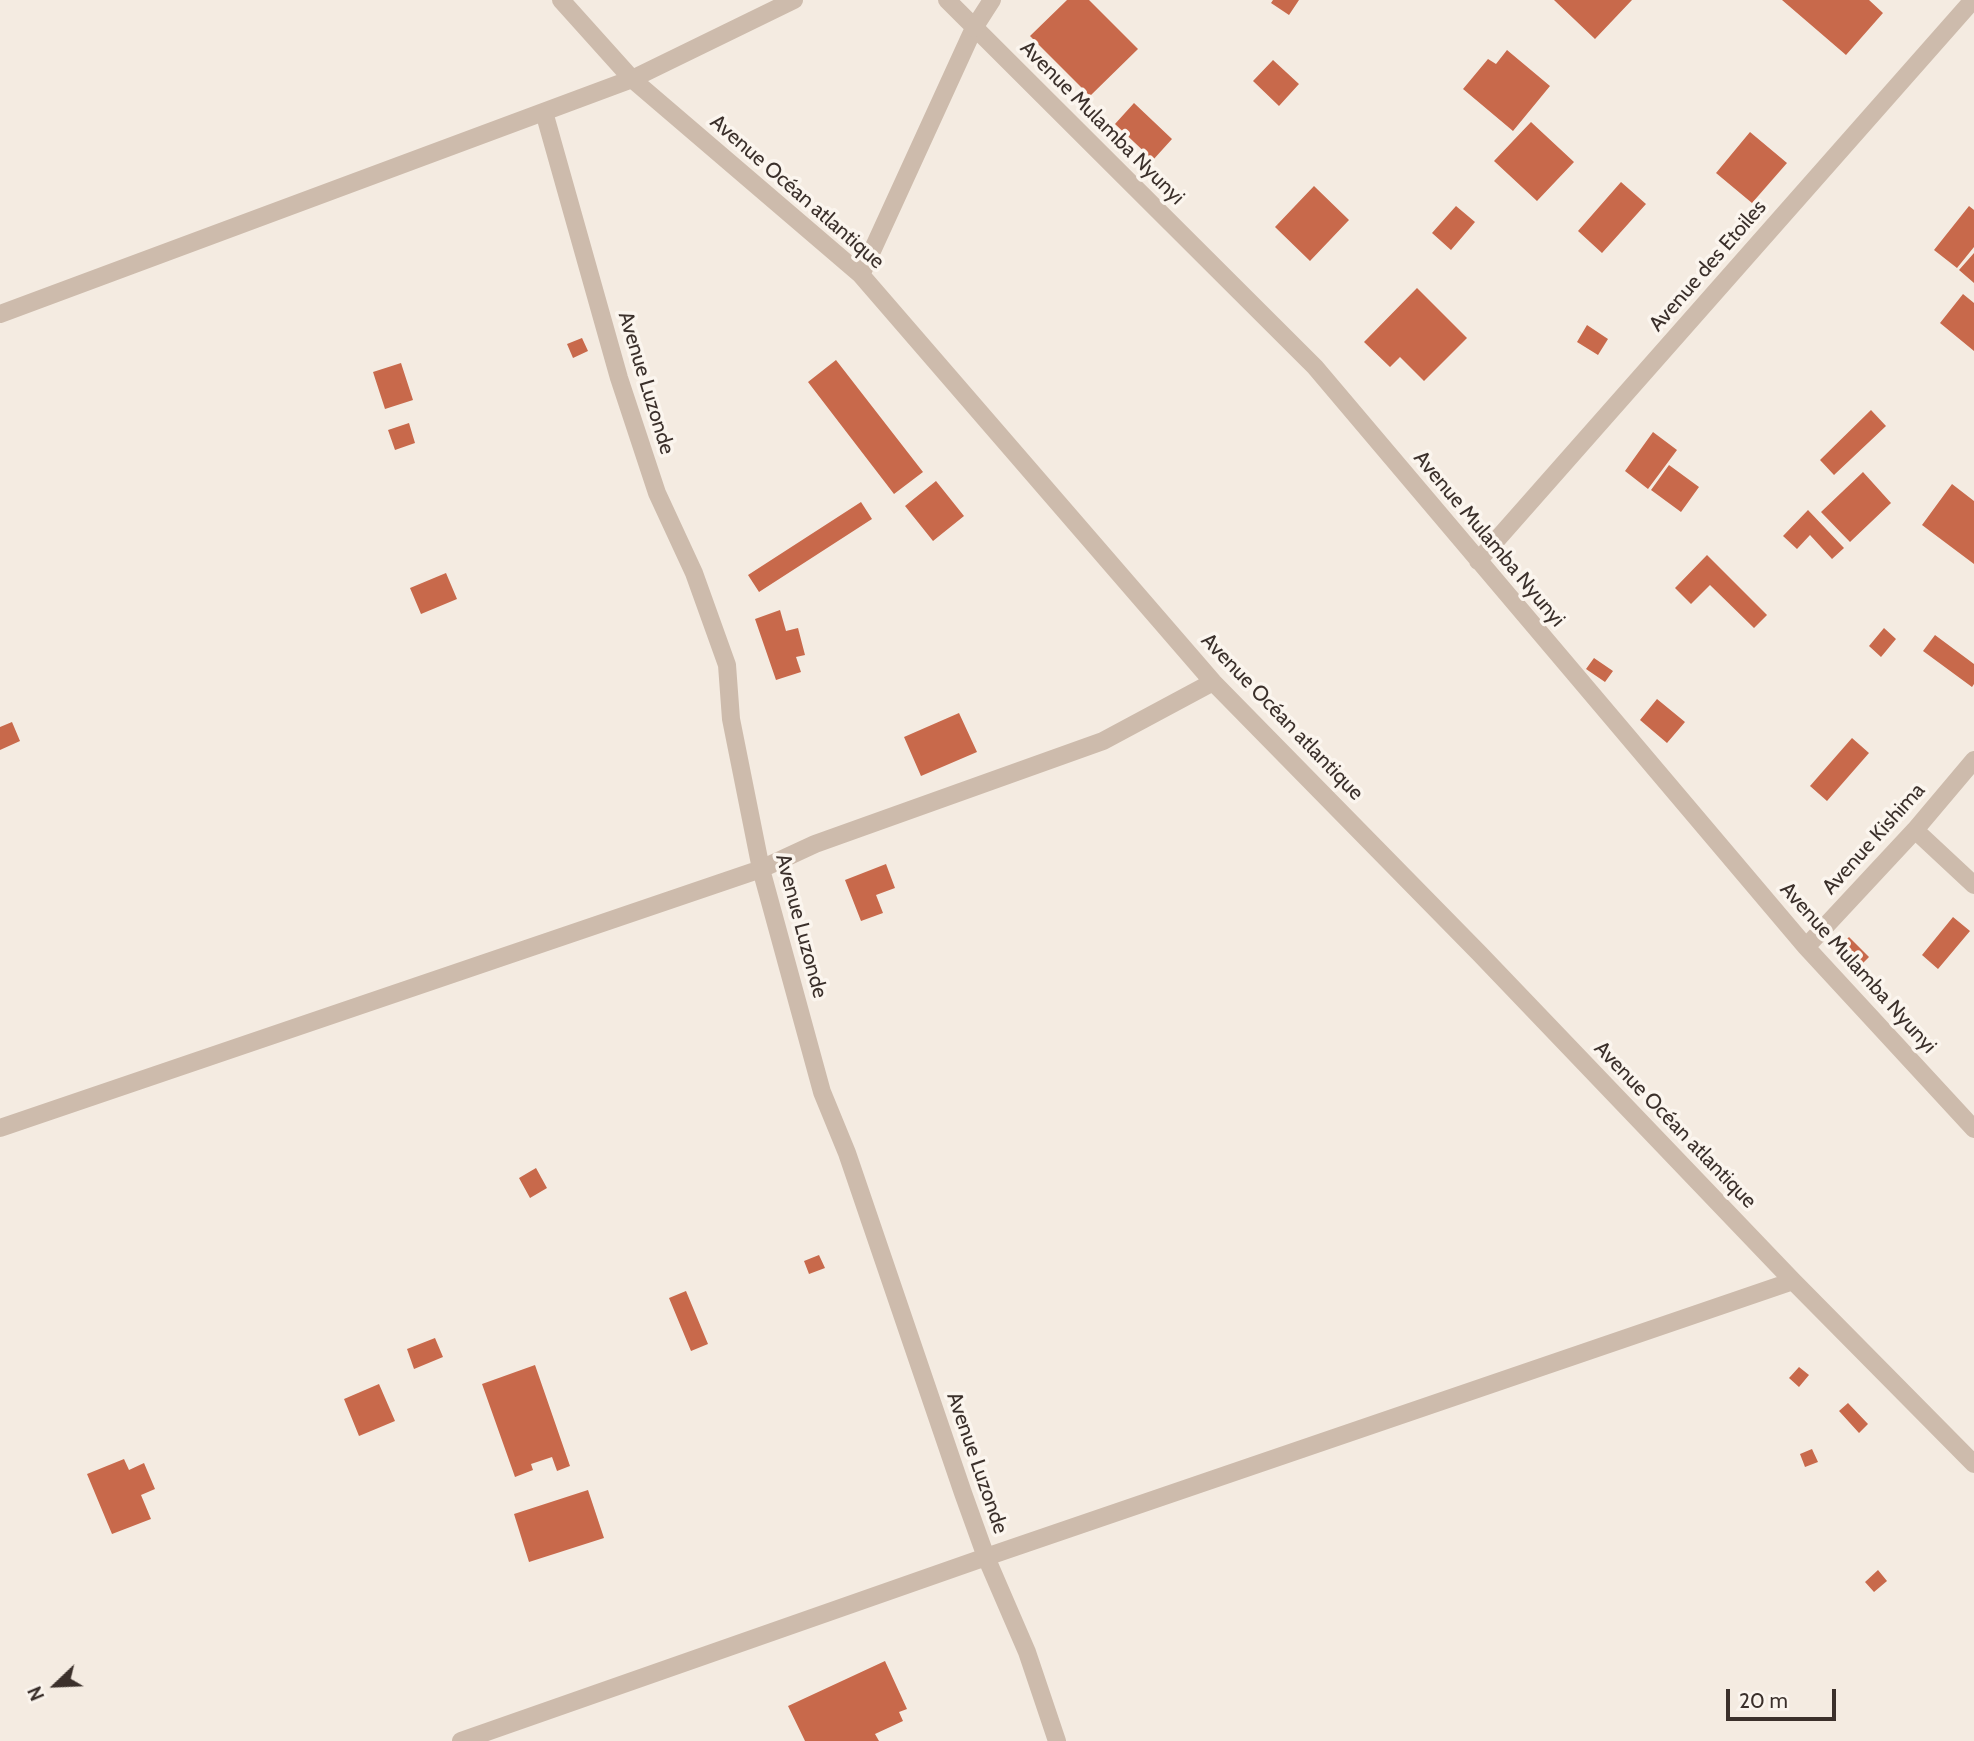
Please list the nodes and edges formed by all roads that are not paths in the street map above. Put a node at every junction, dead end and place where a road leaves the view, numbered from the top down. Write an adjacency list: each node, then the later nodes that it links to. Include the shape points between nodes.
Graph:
1 (561, 0): 7 (street, Avenue Océan atlantique)
2 (794, 0): 7 (street)
3 (947, 0): 6 (street, Avenue Mulamba Nyunyi)
4 (992, 0): 6 (street)
5 (1973, 0): 11 (street, Avenue des Etoiles)
6 (974, 28): 9 (street); 11 (street, Avenue Mulamba Nyunyi, via 1315,367)
7 (632, 79): 8 (street); 9 (street, Avenue Océan atlantique)
8 (544, 112): 10 (street); 15 (street, Avenue Luzonde, via 623,391 657,493 694,573 727,665 731,719)
9 (861, 275): 12 (street, Avenue Océan atlantique)
10 (0, 314)
11 (1478, 562): 17 (street, Avenue Mulamba Nyunyi)
12 (1213, 682): 15 (street, via 1103,741 814,844); 20 (street, Avenue Océan atlantique)
13 (1974, 760): 14 (street, Avenue Kishima)
14 (1915, 830): 16 (street); 17 (street, Avenue Kishima)
15 (761, 869): 18 (street); 22 (street, Avenue Luzonde, via 822,1092)
16 (1974, 885)
17 (1806, 947): 19 (street, Avenue Mulamba Nyunyi)
18 (0, 1128)
19 (1974, 1129)
20 (1793, 1281): 21 (street, Avenue Océan atlantique); 22 (street)
21 (1974, 1464)
22 (986, 1557): 23 (street); 24 (street, Avenue Luzonde, via 1027,1652)
23 (461, 1741)
24 (1057, 1741)

